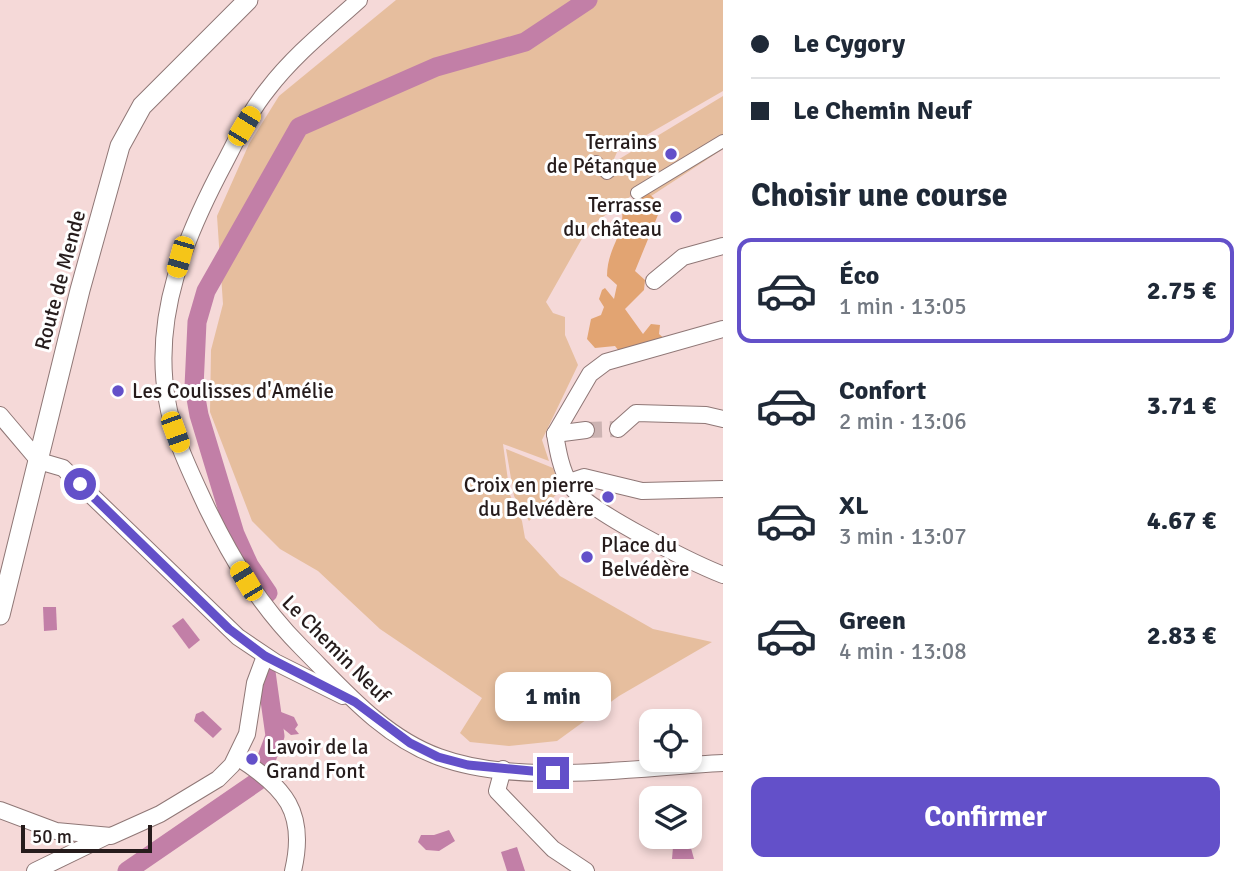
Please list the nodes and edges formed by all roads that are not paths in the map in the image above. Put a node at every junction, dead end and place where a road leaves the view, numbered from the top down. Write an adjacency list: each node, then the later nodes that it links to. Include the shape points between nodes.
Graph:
1 (248, 0): 15 (street, Route de Mende, via 150,98 120,146)
2 (359, 0): 21 (street, Le Chemin Neuf, via 280,74 237,139 180,257 167,315 164,363 175,432 237,568 278,623)
3 (723, 141): 6 (street)
4 (596, 162): 5 (street, via 607,173)
5 (615, 166)
6 (638, 193)
7 (723, 246): 8 (street, via 683,257)
8 (654, 281)
9 (723, 329): 14 (street, via 606,362 590,374)
10 (0, 415): 15 (street)
11 (723, 419): 12 (street, via 636,413)
12 (618, 429)
13 (586, 430): 14 (street)
14 (555, 434): 16 (street)
15 (39, 461): 19 (street, Route de Mende); 20 (street, via 63,468 229,629)
16 (569, 482): 17 (street, via 584,477 642,491); 18 (street, via 601,510)
17 (723, 489)
18 (723, 575)
19 (0, 615)
20 (265, 656): 21 (street); 22 (street)
21 (355, 702): 24 (street, Le Chemin Neuf, via 410,743 438,757)
22 (237, 757): 26 (street, via 218,779 160,814); 28 (street, via 263,775 291,806 299,829)
23 (723, 763): 24 (street, Le Chemin Neuf, via 553,773)
24 (503, 769): 29 (street, via 497,792 553,849)
25 (0, 810): 26 (street, via 55,831)
26 (106, 835): 27 (street, via 102,841)
27 (35, 871)
28 (293, 871)
29 (586, 871)

